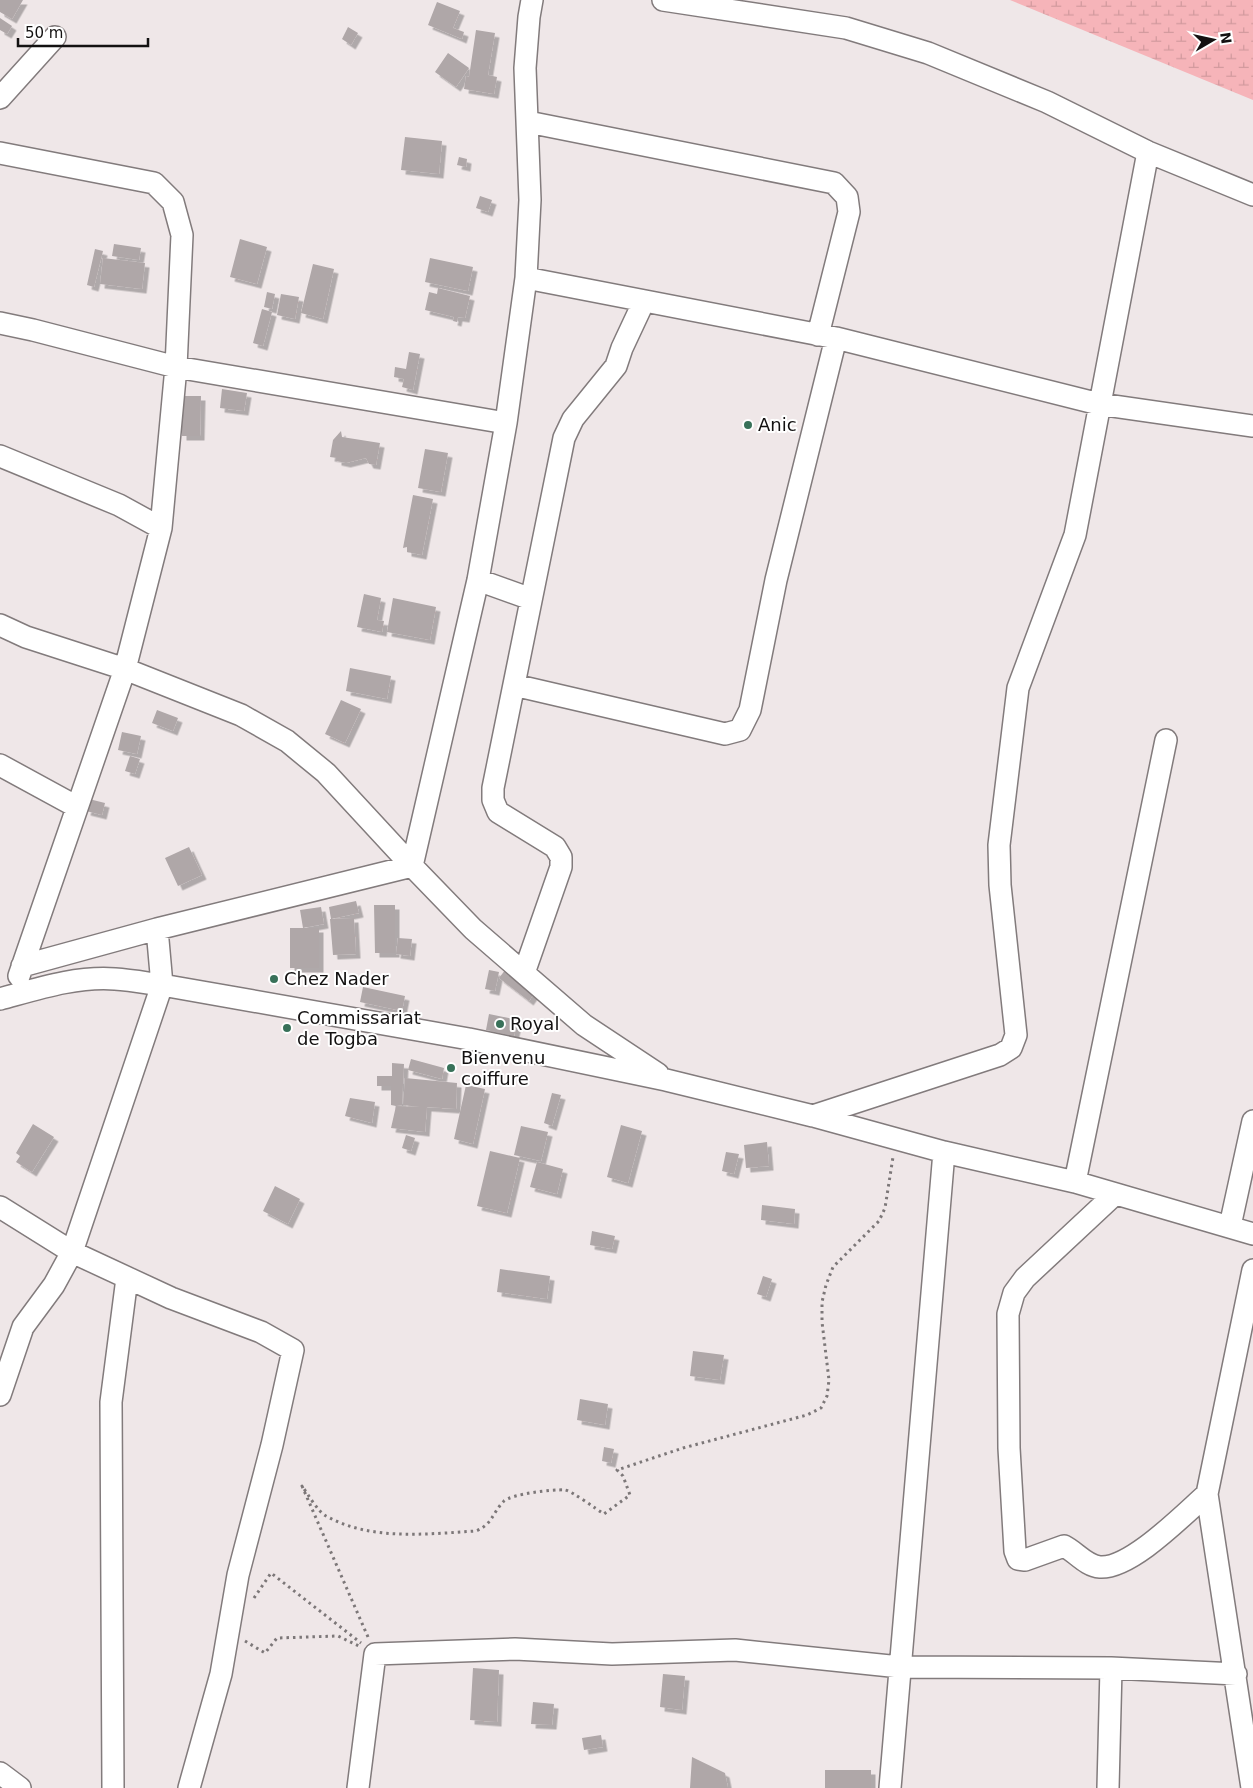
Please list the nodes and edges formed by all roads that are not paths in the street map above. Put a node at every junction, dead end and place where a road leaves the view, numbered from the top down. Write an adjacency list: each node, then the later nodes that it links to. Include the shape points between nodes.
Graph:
1 (532, 0): 5 (street, via 525,68)
2 (664, 0): 6 (street, via 846,28 928,53 1047,102)
3 (56, 37): 4 (street)
4 (0, 98)
5 (528, 122): 9 (street, via 530,200); 12 (street, via 834,183 847,197 848,212)
6 (1148, 152): 8 (street); 14 (street)
7 (0, 153): 13 (street, via 154,183 173,202 182,235)
8 (1253, 195)
9 (526, 278): 10 (street); 15 (street)
10 (644, 302): 12 (street); 20 (street, via 616,366 573,419 564,438)
11 (0, 324): 13 (street)
12 (827, 336): 14 (street); 23 (street, via 750,710 740,730 724,734)
13 (176, 367): 15 (street); 18 (street)
14 (1099, 404): 16 (street); 34 (street, via 1075,535 1018,688 999,845 1000,885 1016,1035 1011,1048 1000,1055)
15 (506, 423): 19 (street)
16 (1253, 426)
17 (0, 456): 18 (street, via 119,505)
18 (161, 528): 22 (street)
19 (478, 580): 20 (street); 27 (street)
20 (531, 599): 23 (street)
21 (0, 625): 22 (street, via 26,637)
22 (125, 669): 26 (street); 27 (street, via 241,715 287,741 326,773)
23 (514, 685): 30 (street, via 493,800 498,812 555,847 561,867)
24 (1166, 740): 37 (street)
25 (0, 765): 26 (street)
26 (77, 807): 29 (street)
27 (412, 866): 28 (street); 30 (street, via 474,929)
28 (157, 929): 29 (street); 31 (street)
29 (22, 966): 32 (street)
30 (524, 973): 33 (street, via 584,1025)
31 (162, 985): 32 (street, via 114,979 87,980); 33 (street, via 469,1039); 42 (street)
32 (6, 997)
33 (666, 1080): 34 (street)
34 (813, 1116): 36 (street)
35 (1253, 1121): 40 (street)
36 (944, 1152): 37 (street); 47 (street)
37 (1074, 1182): 38 (street)
38 (1115, 1194): 40 (street); 46 (street, via 1025,1278 1014,1293 1008,1314 1009,1448 1015,1551 1018,1559 1025,1560 1064,1546 1090,1564 1100,1567 1115,1564 1144,1548)
39 (0, 1207): 42 (street)
40 (1230, 1226): 41 (street)
41 (1253, 1234)
42 (72, 1252): 44 (street); 45 (street, via 54,1285 23,1327)
43 (1253, 1270): 46 (street)
44 (127, 1278): 52 (street, via 111,1402); 53 (street, via 261,1332 293,1350 238,1575 221,1674)
45 (0, 1395)
46 (1206, 1494): 49 (street)
47 (900, 1667): 48 (street); 54 (street, via 736,1650 612,1654 515,1649 375,1654); 55 (street)
48 (1111, 1668): 49 (street); 56 (street)
49 (1236, 1674): 57 (street)
50 (0, 1772): 51 (street)
51 (20, 1788)
52 (113, 1788)
53 (189, 1788)
54 (358, 1788)
55 (890, 1788)
56 (1108, 1788)
57 (1252, 1788)

